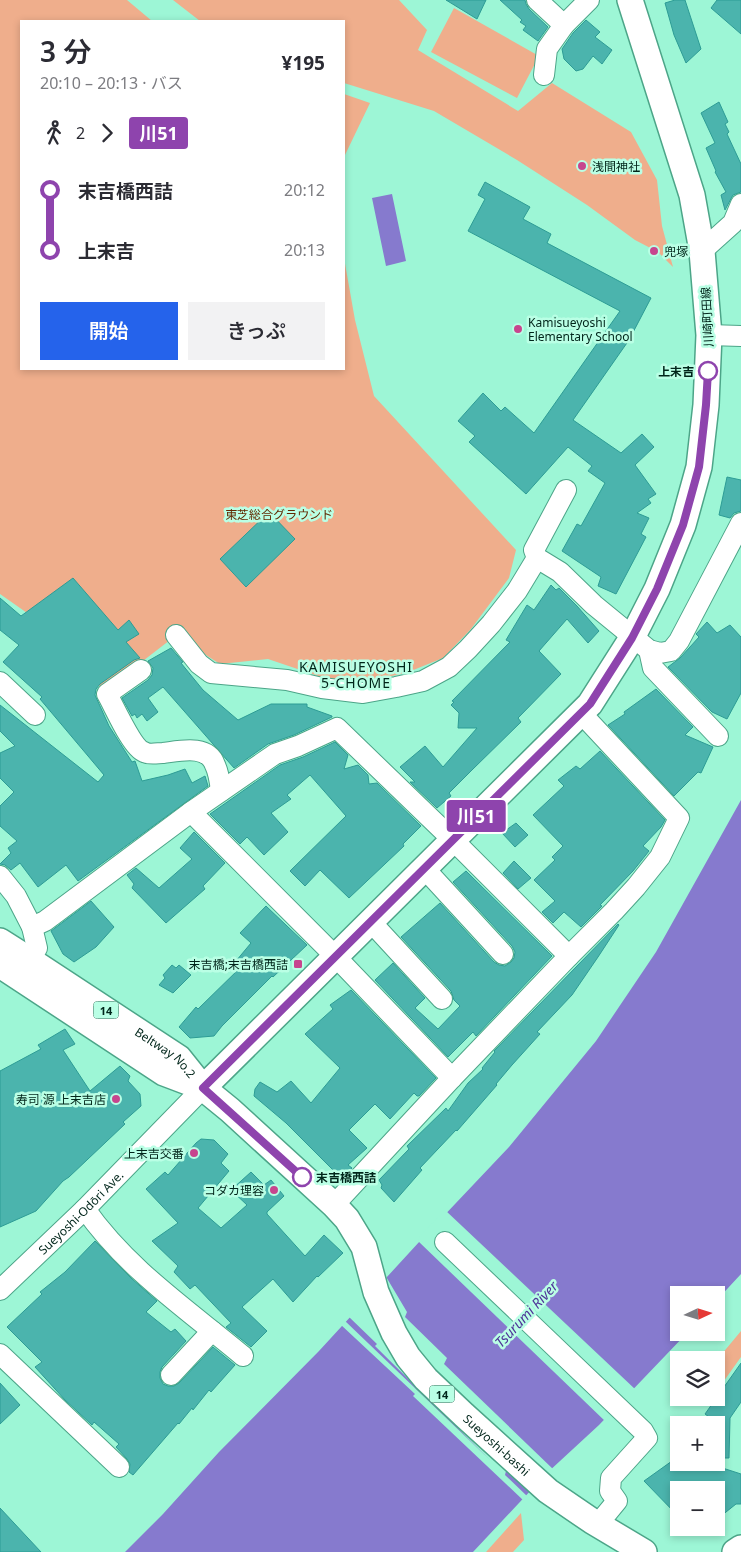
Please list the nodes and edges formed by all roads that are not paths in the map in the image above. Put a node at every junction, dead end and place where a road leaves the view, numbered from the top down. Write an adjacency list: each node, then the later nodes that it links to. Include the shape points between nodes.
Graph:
1 (537, 0): 4 (street)
2 (589, 0): 4 (street)
3 (630, 0): 7 (main road, 川崎町田線, via 692,195)
4 (564, 26): 5 (street, via 547,49)
5 (544, 75)
6 (741, 204): 7 (street, via 733,223)
7 (702, 251): 8 (main road, 川崎町田線)
8 (709, 336): 9 (street); 14 (main road, 川崎町田線, via 699,467 683,525 657,589)
9 (741, 336)
10 (566, 490): 12 (street, via 534,550)
11 (741, 522): 14 (street, via 671,651 660,653)
12 (537, 558): 13 (street, via 518,590 491,624 449,667 423,681 396,687 363,693 288,680 211,673 199,664); 14 (street, via 560,572)
13 (176, 635)
14 (640, 644): 17 (main road, 川崎町田線); 19 (street, via 653,668)
15 (141, 670): 20 (street, via 107,694 135,745 144,752 156,754 204,752 215,764)
16 (0, 682): 18 (street)
17 (580, 712): 22 (main road, 川崎町田線); 29 (street, via 679,818 660,858)
18 (35, 714)
19 (718, 736)
20 (222, 791): 21 (street); 22 (street, via 276,754 337,728)
21 (191, 812): 26 (street, via 45,922); 30 (street)
22 (453, 840): 23 (main road, 川崎町田線); 29 (street)
23 (424, 868): 25 (main road, 川崎町田線); 28 (street)
24 (0, 876): 26 (street, via 16,896)
25 (371, 922): 30 (main road, 川崎町田線); 33 (street)
26 (32, 927): 31 (street, via 37,948)
27 (0, 941): 31 (main road, Beltway No.2 / 14)
28 (503, 954)
29 (569, 956): 34 (street)
30 (336, 957): 34 (street); 35 (main road, 川崎町田線)
31 (30, 960): 35 (main road, Beltway No.2 / 14, via 179,1058)
32 (0, 965): 35 (main road, Beltway No.2 / 14, via 164,1072)
33 (442, 999)
34 (452, 1078): 36 (street)
35 (203, 1088): 36 (main road, 14); 37 (street, Sueyoshi-Odōri Ave.)
36 (334, 1205): 45 (main road, Sueyoshi-bashi / 14, via 364,1247 384,1312 408,1357 426,1379 548,1491)
37 (85, 1209): 39 (street, Sueyoshi-Odōri Ave.); 40 (street, via 132,1263)
38 (445, 1242): 45 (street, via 647,1438 611,1478 610,1491 617,1501)
39 (1, 1286)
40 (212, 1331): 42 (street); 43 (street)
41 (0, 1354): 44 (street)
42 (243, 1356)
43 (171, 1375)
44 (119, 1467)
45 (598, 1524): 47 (main road, 14)
46 (741, 1548): 48 (main road)
47 (644, 1552)
48 (735, 1552)

